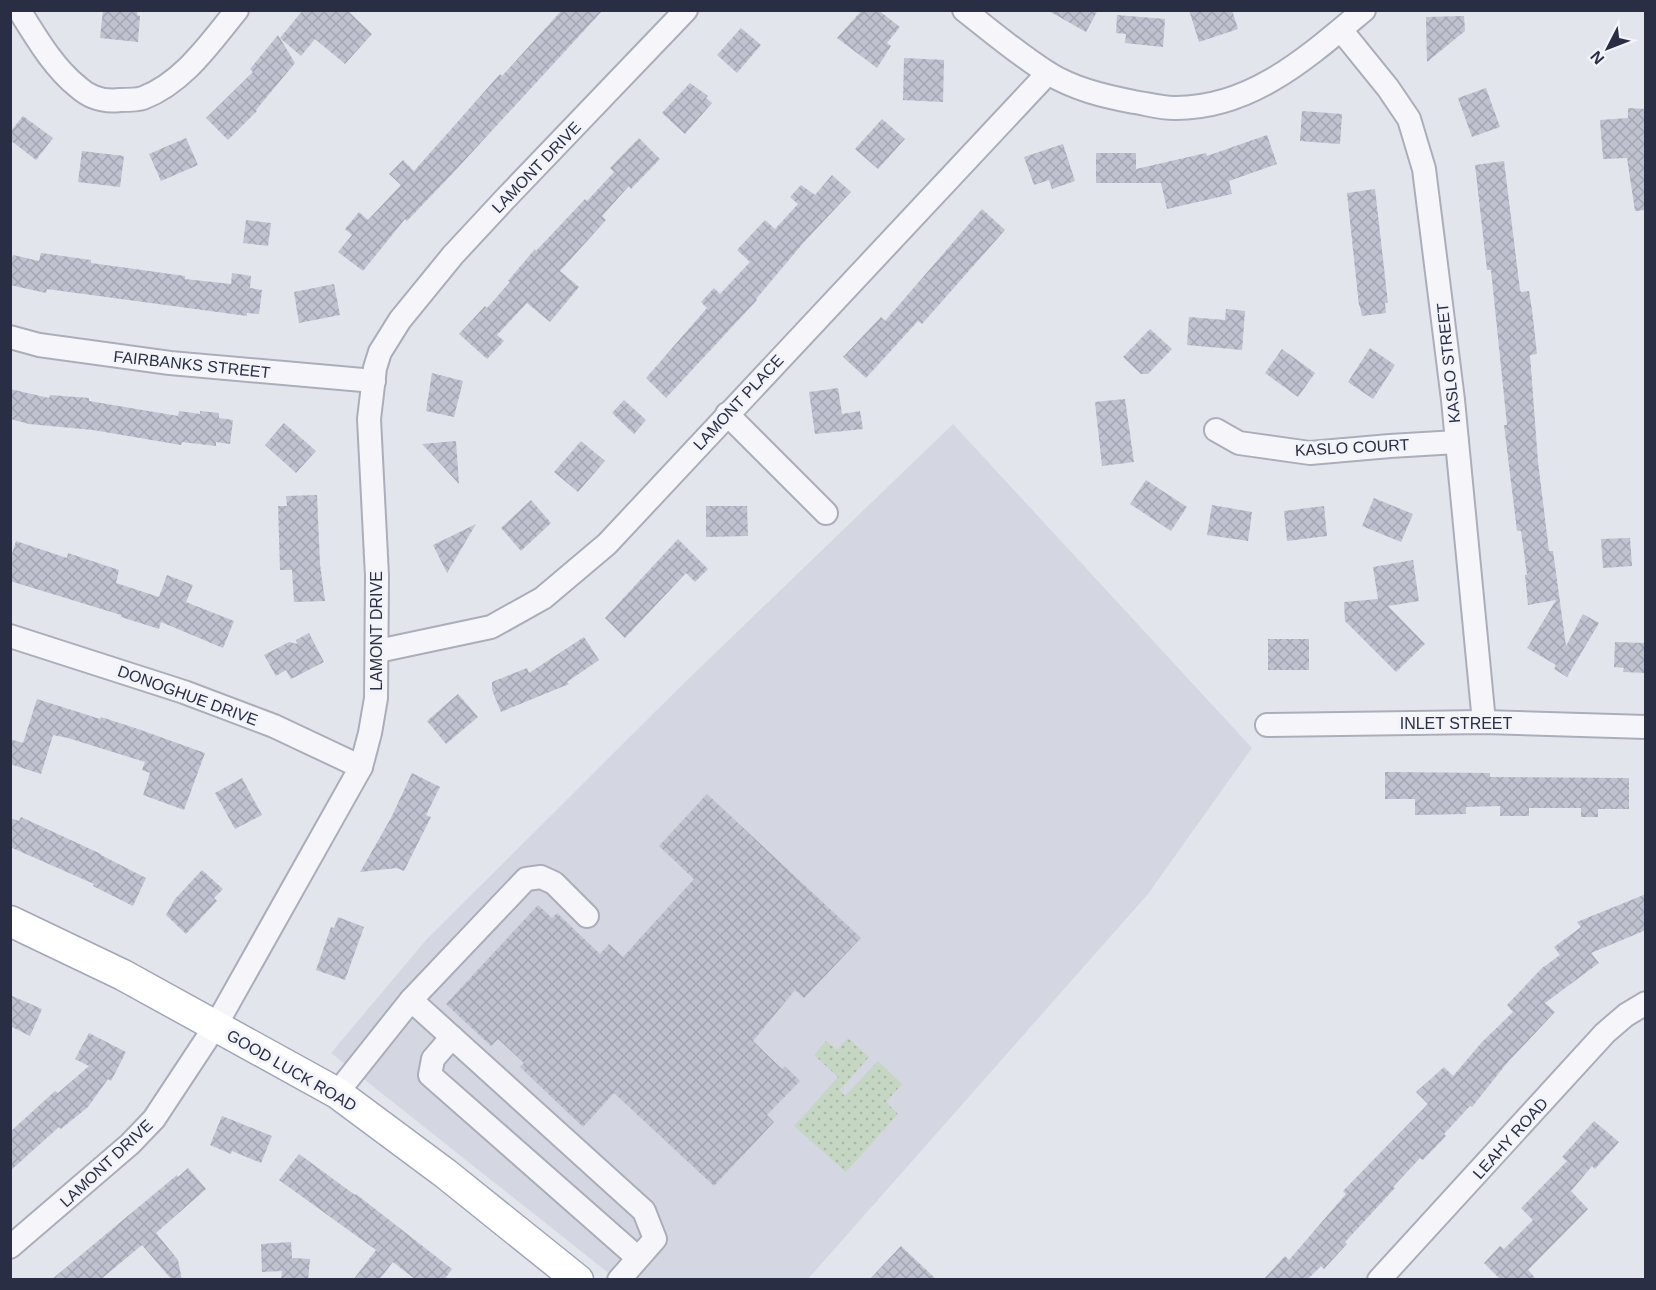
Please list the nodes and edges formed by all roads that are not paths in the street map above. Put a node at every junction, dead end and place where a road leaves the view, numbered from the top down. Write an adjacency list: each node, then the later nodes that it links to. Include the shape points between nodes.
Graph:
1 (19, 10): 2 (street, via 66,76 99,100 116,101 142,98 172,81 192,65)
2 (237, 10)
3 (686, 10): 9 (street, LAMONT DRIVE, via 420,294 380,352)
4 (963, 10): 7 (street)
5 (1364, 10): 6 (street)
6 (1341, 30): 7 (street, via 1298,65 1266,84 1210,104 1173,108 1120,99 1081,90); 12 (street, KASLO STREET, via 1388,88 1413,129 1425,180)
7 (1048, 73): 10 (street, LAMONT PLACE)
8 (10, 337): 9 (street, FAIRBANKS STREET, via 39,345 170,363)
9 (374, 381): 15 (street, LAMONT DRIVE, via 369,418)
10 (728, 414): 13 (street); 15 (street, LAMONT PLACE, via 607,544 543,598 491,627)
11 (1216, 430): 12 (street, KASLO COURT, via 1239,443 1310,453)
12 (1457, 442): 16 (street, KASLO STREET)
13 (826, 513)
14 (10, 636): 19 (street, DONOGHUE DRIVE, via 274,726)
15 (378, 651): 19 (street, LAMONT DRIVE, via 376,698)
16 (1485, 722): 17 (street, INLET STREET); 18 (street, INLET STREET)
17 (1267, 725)
18 (1646, 727)
19 (361, 767): 24 (street, LAMONT DRIVE)
20 (587, 916): 22 (street, via 554,883 541,877 526,879)
21 (10, 921): 24 (main road, GOOD LUCK ROAD, via 123,975)
22 (411, 1000): 25 (street); 26 (street)
23 (1646, 1003): 31 (street, LEAHY ROAD, via 1605,1033)
24 (216, 1026): 26 (main road, GOOD LUCK ROAD); 27 (street, LAMONT DRIVE, via 154,1119)
25 (452, 1037): 28 (street, via 644,1211 655,1239); 28 (street, via 433,1059 430,1075)
26 (337, 1093): 29 (main road, GOOD LUCK ROAD)
27 (10, 1247)
28 (638, 1258): 30 (street)
29 (578, 1280)
30 (619, 1280)
31 (1379, 1280)

